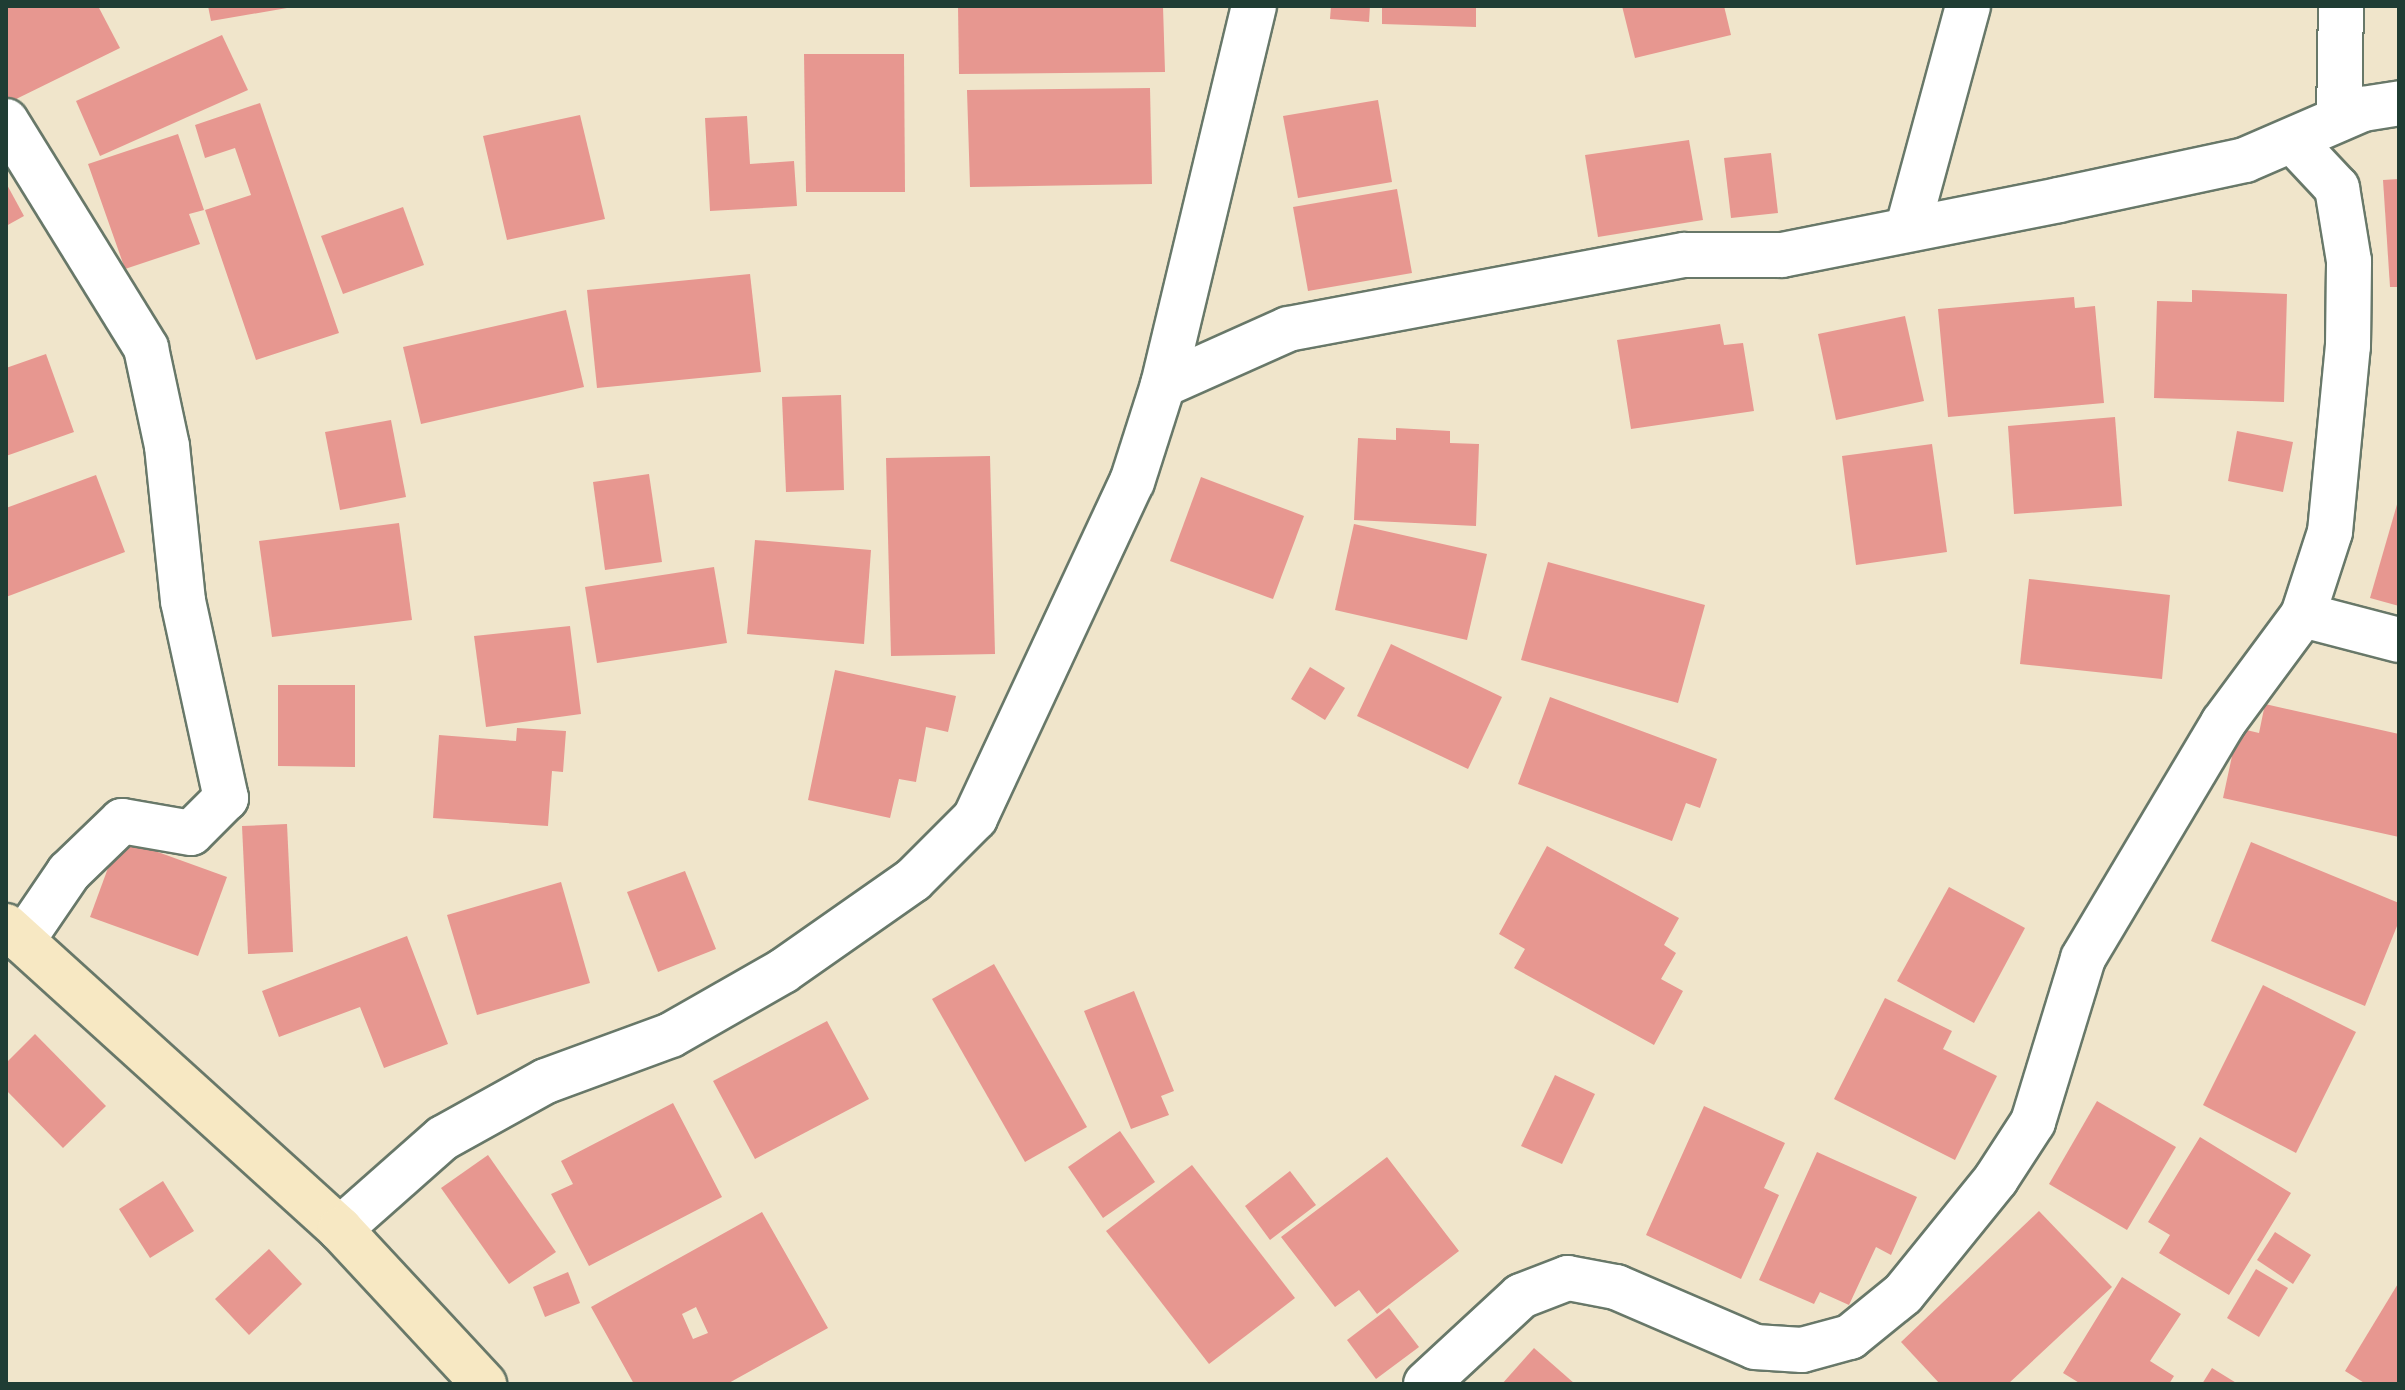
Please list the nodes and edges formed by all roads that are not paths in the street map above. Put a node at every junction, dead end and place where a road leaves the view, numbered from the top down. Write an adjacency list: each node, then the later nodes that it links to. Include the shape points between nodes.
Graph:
1 (1254, 6): 9 (street)
2 (1968, 6): 8 (street)
3 (2341, 6): 5 (street)
4 (2399, 103): 5 (street)
5 (2339, 118): 7 (street)
6 (6, 121): 12 (street, via 146,348 167,446 183,601 226,798 191,833 122,821)
7 (2294, 142): 8 (street, via 2229,163); 10 (street, via 2337,188 2349,261 2348,346 2330,532)
8 (1908, 227): 9 (street, via 1782,255 1684,255 1288,329)
9 (1163, 385): 13 (street, via 1132,482 975,818 913,880 783,971 671,1035 546,1081 443,1138)
10 (2303, 615): 11 (street); 15 (street, via 2214,736 2083,958 2033,1122 1996,1179 1903,1294 1850,1337 1802,1350 1755,1347 1616,1287 1568,1278 1521,1296)
11 (2399, 640)
12 (14, 934): 13 (street)
13 (340, 1229): 14 (street)
14 (484, 1384)
15 (1426, 1384)

